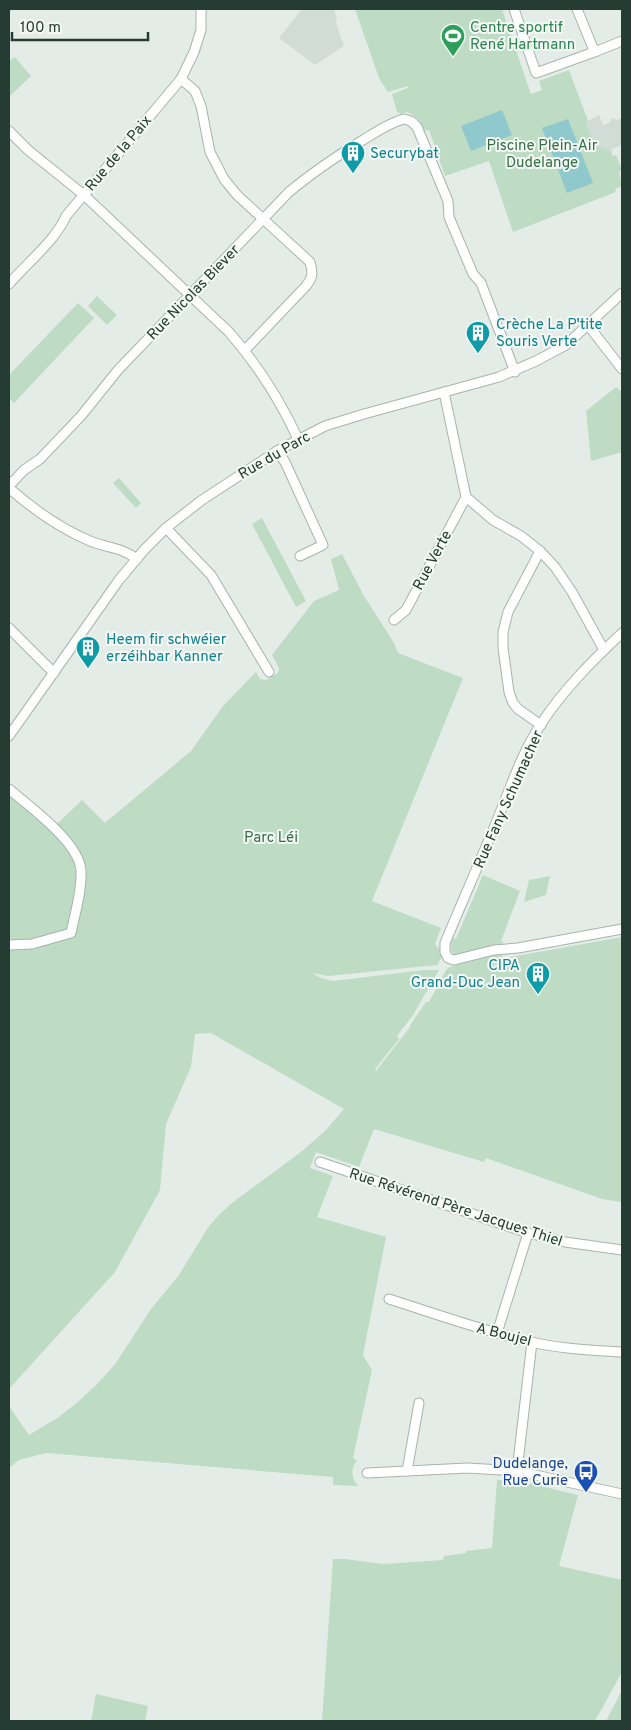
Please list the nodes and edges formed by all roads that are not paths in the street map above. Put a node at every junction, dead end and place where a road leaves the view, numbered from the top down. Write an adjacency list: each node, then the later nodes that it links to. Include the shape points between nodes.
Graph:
1 (201, 9): 6 (street, Rue de la Paix, via 194,52)
2 (514, 9): 5 (street, via 536,73)
3 (578, 9): 5 (street)
4 (622, 41): 5 (street)
5 (597, 51)
6 (181, 79): 8 (street, Rue de la Paix); 9 (street, via 195,91 210,152 224,179)
7 (9, 131): 8 (street)
8 (84, 194): 10 (street, Rue de la Paix, via 36,256); 12 (street)
9 (263, 219): 12 (street, Rue Nicolas Biever); 14 (street, via 310,262 313,272 306,286); 16 (street, Rue Nicolas Biever, via 314,171 382,128 404,119 411,121 417,126 448,201 449,217 473,274 481,283)
10 (9, 284)
11 (622, 293): 13 (street, Rue du Parc)
12 (191, 295): 14 (street); 20 (street, Rue Nicolas Biever, via 118,370 81,416)
13 (588, 325): 15 (street); 16 (street, Rue du Parc, via 560,350)
14 (245, 350): 18 (street)
15 (622, 369)
16 (516, 372): 17 (street, Rue du Parc)
17 (444, 392): 18 (street, Rue du Parc, via 325,426); 21 (street)
18 (298, 439): 19 (street, Rue du Parc)
19 (277, 451): 22 (street, Rue du Parc); 24 (street, via 323,544)
20 (9, 487): 25 (street, via 32,509 57,525 92,542 126,551)
21 (466, 497): 23 (street, via 493,520); 26 (street, Rue Verte, via 406,610)
22 (166, 528): 25 (street, Rue du Parc); 30 (street, via 211,575)
23 (540, 551): 29 (street, via 572,592); 32 (street, via 508,612 503,648 513,703)
24 (300, 556)
25 (137, 559): 31 (street, Rue du Parc)
26 (394, 620)
27 (9, 628): 31 (street)
28 (622, 633): 29 (street, Rue Fany Schumacher)
29 (604, 650): 32 (street, Rue Fany Schumacher, via 582,671)
30 (269, 672)
31 (54, 673): 33 (street, Rue du Parc)
32 (540, 725): 35 (street, Rue Fany Schumacher, via 445,943 445,952 448,958 462,959 494,950)
33 (9, 736)
34 (9, 789): 36 (street, via 69,844 80,861 82,871 71,933 32,944)
35 (622, 929)
36 (9, 945)
37 (320, 1162): 38 (street, Rue Révérend Père Jacques Thiel)
38 (528, 1233): 39 (street, Rue Révérend Père Jacques Thiel); 41 (street)
39 (622, 1250)
40 (388, 1298): 41 (street, A Boujel)
41 (497, 1333): 42 (street, A Boujel)
42 (532, 1342): 43 (street, A Boujel); 46 (street)
43 (622, 1352)
44 (419, 1403): 45 (street)
45 (407, 1471): 46 (street, via 467,1468); 47 (street)
46 (517, 1471): 48 (street)
47 (368, 1473)
48 (622, 1494)

